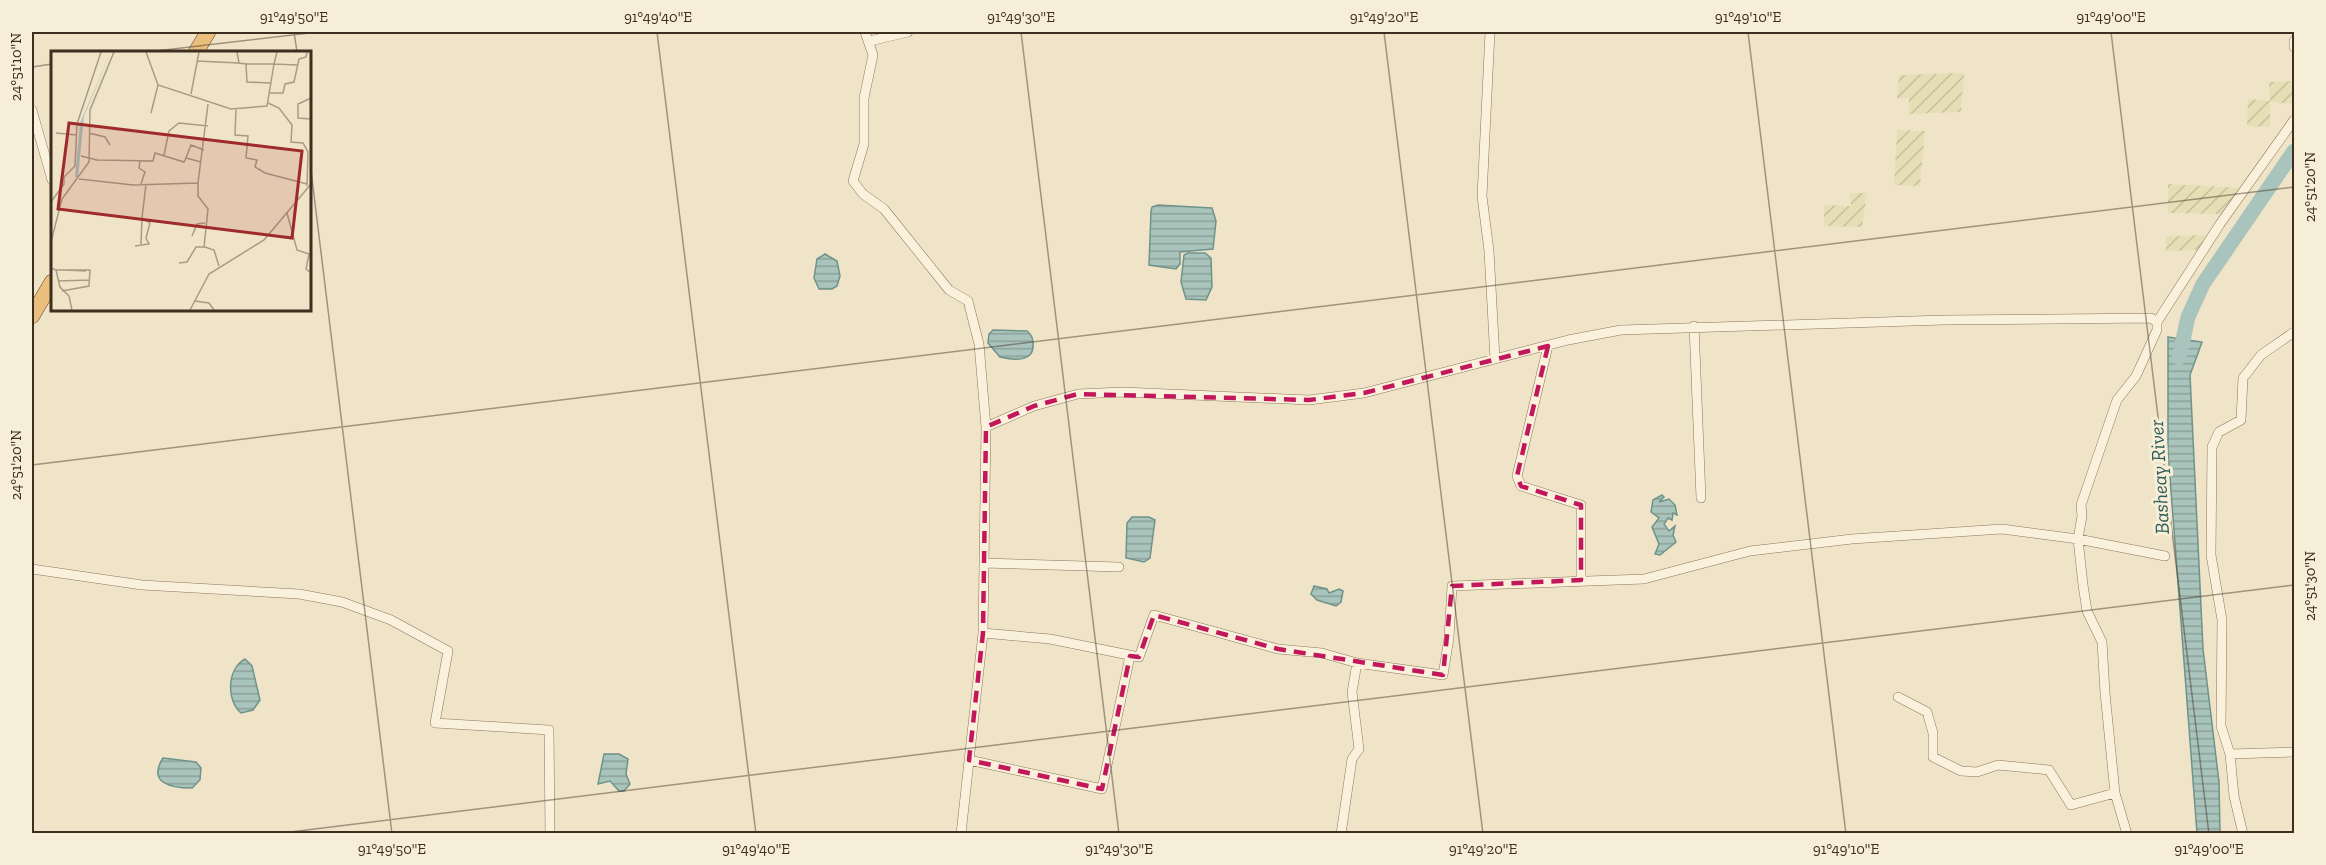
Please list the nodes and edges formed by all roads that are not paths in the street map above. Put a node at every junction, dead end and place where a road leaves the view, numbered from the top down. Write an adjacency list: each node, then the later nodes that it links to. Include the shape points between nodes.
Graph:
1 (208, 32): 7 (highway)
2 (908, 32): 4 (street)
3 (1490, 32): 17 (street, via 1482,196)
4 (867, 36): 18 (street, via 873,55 864,98 864,144 853,181 884,209 949,290 968,301 979,344)
5 (2295, 41): 6 (street)
6 (2295, 47)
7 (197, 51)
8 (32, 110): 10 (street)
9 (2295, 120): 13 (street, via 2220,224)
10 (51, 176)
11 (51, 284): 12 (highway)
12 (32, 316)
13 (2157, 322): 14 (street, via 2151,318); 20 (street, via 2136,376 2117,400 2081,505)
14 (1694, 326): 16 (street, via 1621,330); 19 (street)
15 (2295, 332): 31 (street, via 2261,355 2243,378 2241,420 2219,432 2212,447 2211,555 2222,620 2221,726)
16 (1548, 346): 17 (street); 25 (street, via 1516,476 1521,486 1581,505)
17 (1495, 358): 18 (street, via 1364,393 1309,400 1123,392 1078,394 1034,405)
18 (986, 427): 22 (street)
19 (1701, 498)
20 (2078, 538): 21 (street); 25 (street, via 2002,529 1852,539 1750,551 1644,579); 33 (street, via 2087,610 2102,642)
21 (2165, 556)
22 (984, 563): 23 (street); 26 (street)
23 (1119, 567)
24 (32, 569): 34 (street, via 142,585 299,594 342,602 391,620 448,651 435,723 549,730)
25 (1581, 580): 28 (street, via 1452,586 1443,675)
26 (983, 633): 27 (street, via 1050,639); 32 (street)
27 (1130, 656): 28 (street, via 1139,657 1154,615 1278,649 1322,653); 32 (street, via 1102,789)
28 (1358, 663): 36 (street, via 1352,692 1359,749 1352,759)
29 (1898, 697): 33 (street, via 1928,712 1934,733 1933,757 1961,771 1977,772 1998,765 2049,770 2071,805)
30 (2295, 752): 31 (street)
31 (2230, 754): 38 (street)
32 (969, 760): 35 (street)
33 (2115, 793): 37 (street)
34 (550, 834)
35 (961, 834)
36 (1341, 834)
37 (2127, 834)
38 (2243, 834)

